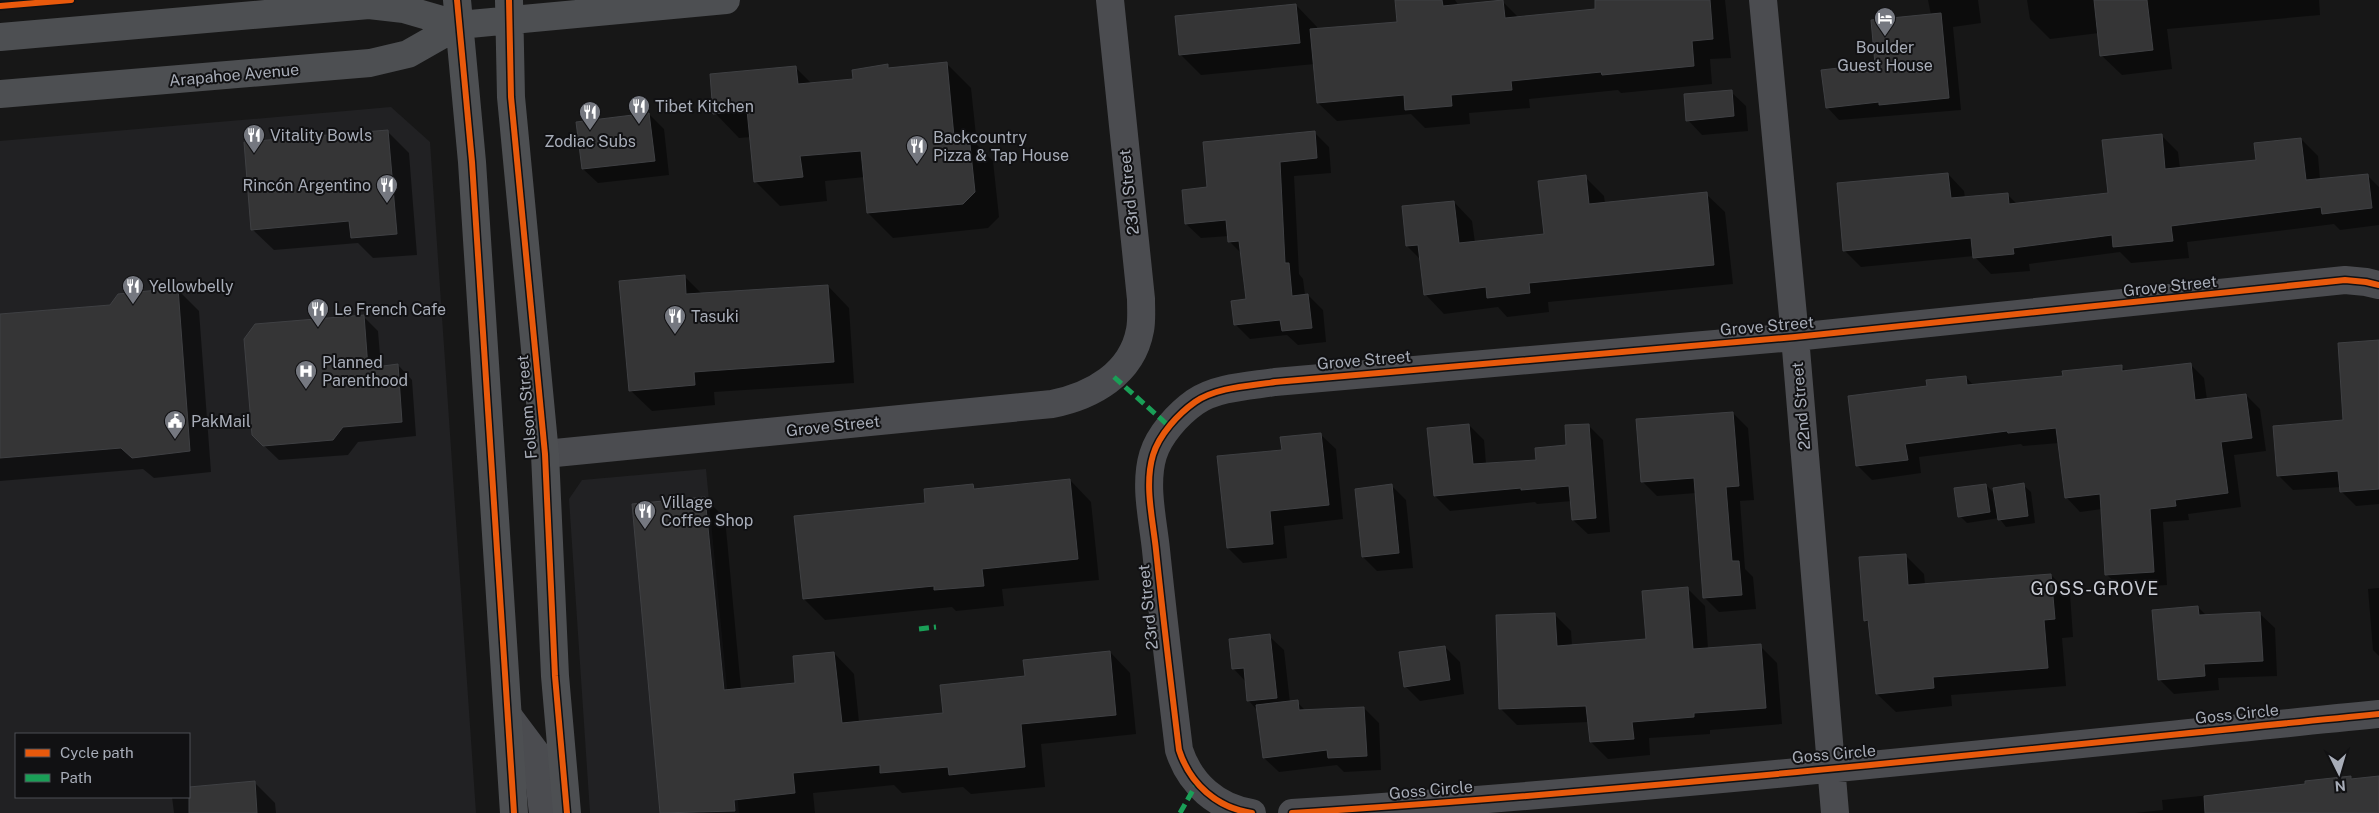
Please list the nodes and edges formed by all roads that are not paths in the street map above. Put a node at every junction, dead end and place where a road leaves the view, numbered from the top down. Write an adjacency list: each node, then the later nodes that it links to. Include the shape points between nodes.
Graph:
1 (726, 0): 4 (main road, Arapahoe Avenue)
2 (1110, 0): 10 (street, 23rd Street, via 1141,299 1140,330 1133,352)
3 (1763, 0): 9 (street, 22nd Street)
4 (509, 11): 5 (main road, Arapahoe Avenue); 12 (main road, Folsom Street, via 511,103)
5 (458, 13): 6 (main road, Arapahoe Avenue, via 369,5); 7 (main road, Arapahoe Avenue, via 408,54 370,63); 14 (main road, via 472,162)
6 (0, 37)
7 (0, 94)
8 (2379, 285): 9 (street, Grove Street, via 2345,280)
9 (1795, 338): 11 (street, Grove Street, via 1276,382 1225,390 1204,397); 15 (street, 22nd Street)
10 (1114, 377): 12 (street, Grove Street, via 1081,397 1052,404)
11 (1170, 427): 19 (street, 23rd Street, via 1153,456 1150,484 1179,750 1197,783 1223,805)
12 (545, 454): 18 (main road, Folsom Street, via 555,676)
13 (2379, 714): 15 (street, Goss Circle)
14 (509, 718): 16 (main road); 17 (street, via 536,753)
15 (1831, 768): 20 (street, Goss Circle, via 1419,805); 21 (street, 22nd Street)
16 (514, 813)
17 (543, 813)
18 (567, 813)
19 (1252, 813)
20 (1292, 813)
21 (1835, 813)

